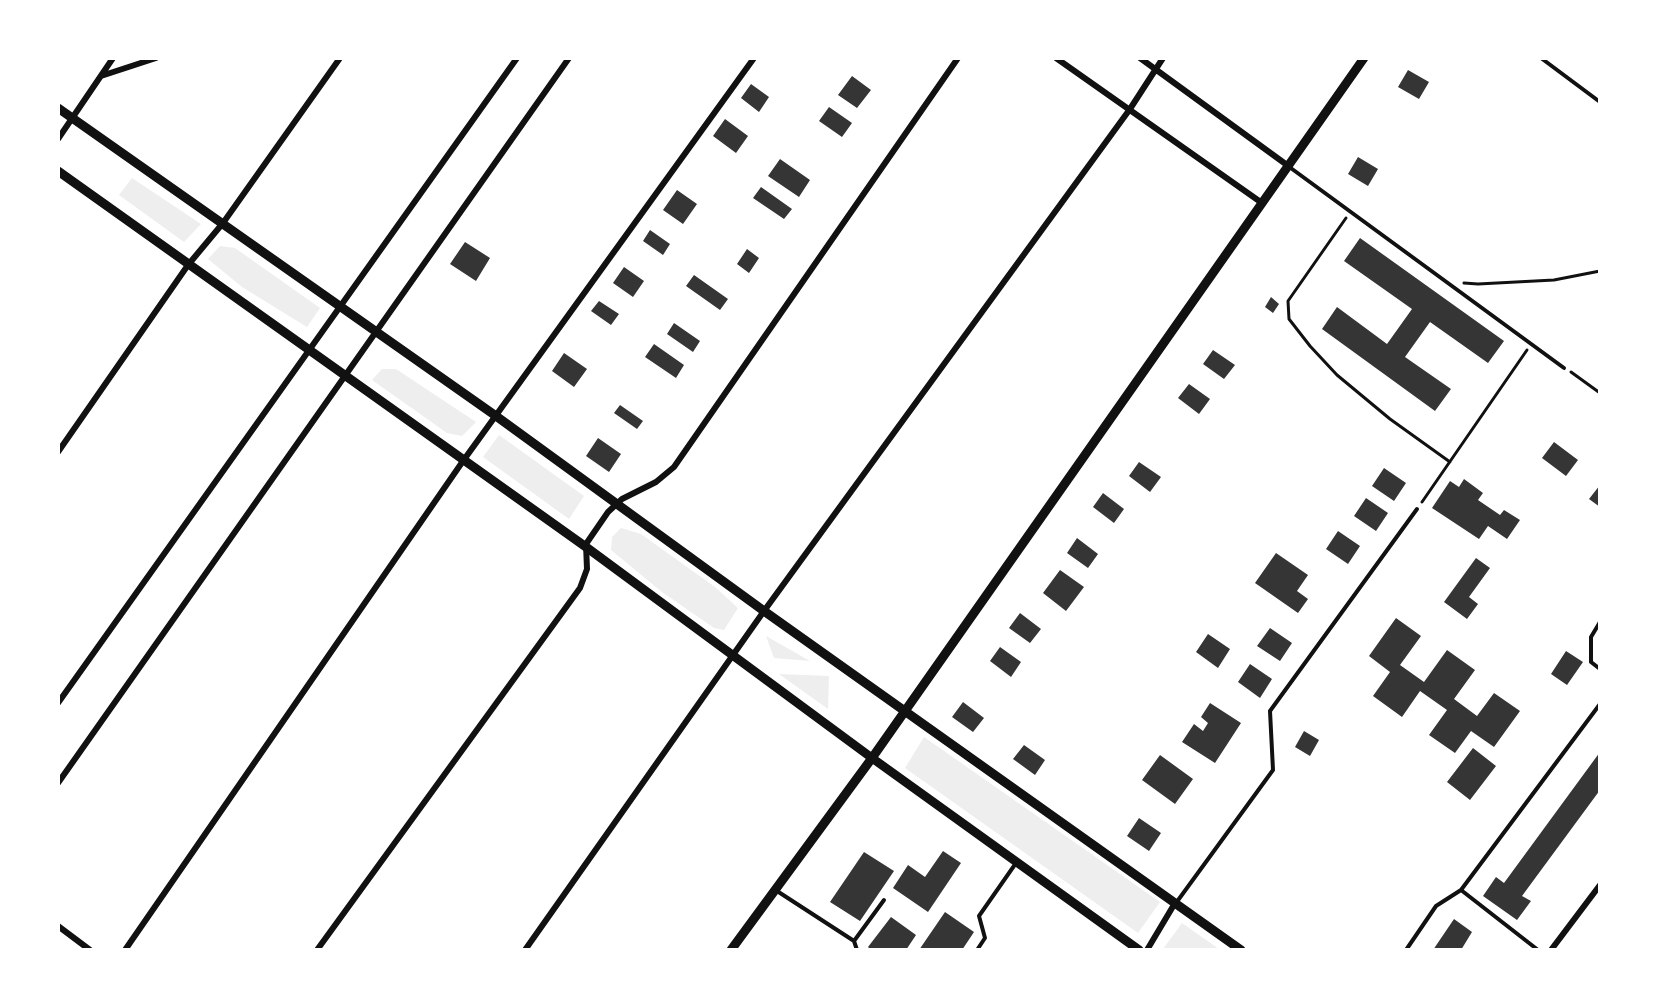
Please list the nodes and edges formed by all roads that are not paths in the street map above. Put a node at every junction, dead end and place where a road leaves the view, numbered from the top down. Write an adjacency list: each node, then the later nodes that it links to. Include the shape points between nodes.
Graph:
1 (113, 58): 14 (street)
2 (156, 58): 14 (street)
3 (339, 58): 23 (street)
4 (517, 58): 25 (street)
5 (569, 58): 26 (street)
6 (754, 58): 30 (street)
7 (958, 58): 33 (street, via 678,461 656,482)
8 (1056, 58): 17 (street)
9 (1140, 58): 13 (street)
10 (1163, 58): 13 (street)
11 (1364, 58): 20 (street)
12 (1541, 58): 15 (lane)
13 (1155, 70): 17 (street); 20 (street)
14 (101, 76): 18 (street)
15 (1599, 102)
16 (58, 108): 18 (street)
17 (1130, 109): 22 (street); 36 (street)
18 (71, 117): 19 (street); 23 (street)
19 (58, 138)
20 (1287, 165): 22 (street); 28 (lane)
21 (58, 171): 24 (street)
22 (1262, 203): 42 (street)
23 (223, 223): 24 (street); 25 (street)
24 (188, 265): 27 (street); 31 (street)
25 (340, 309): 26 (street); 27 (street)
26 (375, 333): 29 (street); 30 (street)
27 (310, 352): 29 (street); 40 (street)
28 (1564, 368)
29 (345, 375): 32 (street); 44 (street)
30 (496, 416): 32 (street); 33 (street)
31 (58, 452)
32 (463, 461): 35 (street); 54 (street)
33 (617, 503): 35 (street); 36 (street)
34 (1417, 508): 50 (lane, via 1270,711 1273,770)
35 (586, 547): 38 (street); 55 (street, via 587,569 580,588)
36 (764, 611): 38 (street); 42 (street)
37 (1599, 622): 39 (lane, via 1591,637 1590,662)
38 (733, 655): 43 (street); 56 (street)
39 (1599, 669)
40 (58, 703)
41 (1599, 704): 48 (lane)
42 (904, 711): 43 (street); 50 (street)
43 (872, 758): 45 (street); 47 (street)
44 (58, 783)
45 (1017, 863): 59 (lane, via 979,916 985,938); 60 (street)
46 (1599, 885): 65 (street)
47 (774, 889): 52 (lane); 57 (street)
48 (1461, 891): 63 (lane, via 1436,906); 64 (lane)
49 (884, 900): 52 (lane)
50 (1175, 903): 61 (street); 62 (street)
51 (58, 926): 53 (street)
52 (855, 941): 58 (lane)
53 (90, 950)
54 (124, 950)
55 (316, 950)
56 (525, 950)
57 (731, 950)
58 (857, 950)
59 (976, 950)
60 (1139, 950)
61 (1147, 950)
62 (1240, 950)
63 (1406, 950)
64 (1538, 950)
65 (1551, 950)

